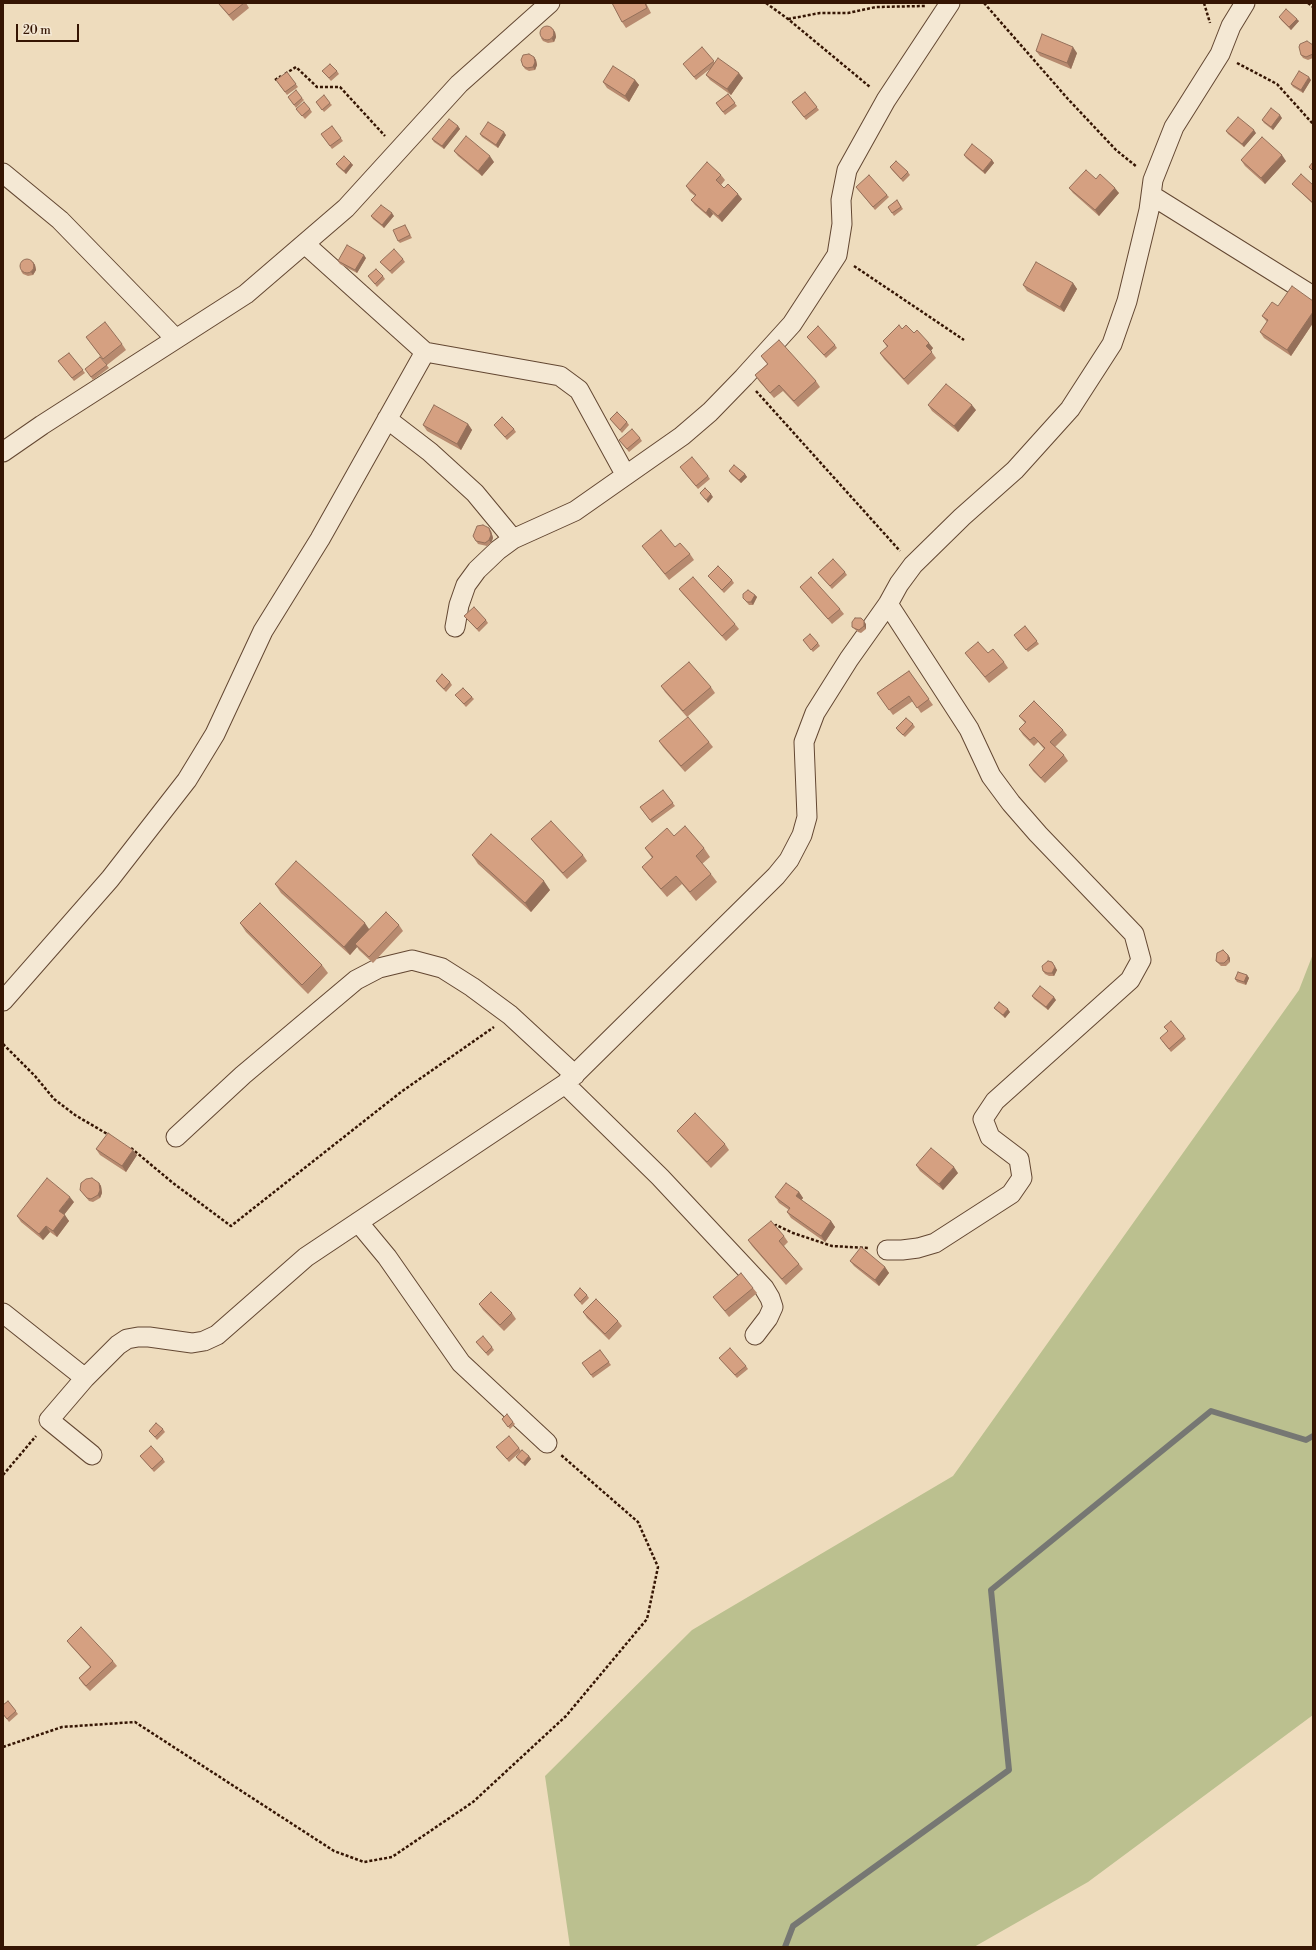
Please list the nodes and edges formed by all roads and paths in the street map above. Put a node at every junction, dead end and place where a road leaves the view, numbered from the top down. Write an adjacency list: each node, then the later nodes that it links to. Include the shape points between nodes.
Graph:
1 (550, 3): 13 (street, via 459,84)
2 (766, 3): 8 (path)
3 (984, 3): 15 (path, via 1068,99)
4 (1245, 3): 9 (street, via 1231,26)
5 (1308, 3): 7 (path)
6 (949, 4): 8 (path, via 876,7 848,13); 11 (street)
7 (1313, 7)
8 (788, 19): 11 (path)
9 (1220, 54): 12 (path, via 1277,84); 15 (street, via 1174,127)
10 (275, 80): 13 (path, via 296,67 317,87 340,87)
11 (886, 100): 17 (street, via 846,170)
12 (1313, 124)
13 (398, 151): 16 (street, via 346,208)
14 (3, 173): 19 (street, via 60,220)
15 (1152, 188): 18 (street); 27 (street, via 1127,301 1112,344 1070,409 1015,470)
16 (306, 245): 19 (street, via 246,294); 21 (street)
17 (837, 255): 20 (path); 22 (street, via 792,324)
18 (1313, 296)
19 (176, 339): 24 (street)
20 (964, 340)
21 (425, 352): 23 (street); 25 (street, via 560,376 579,390)
22 (744, 377): 25 (street, via 682,436); 27 (path)
23 (387, 419): 26 (street, via 430,452 475,493); 30 (street, via 320,539 263,631 215,734 187,780 110,878)
24 (3, 452)
25 (625, 474): 26 (street, via 575,510)
26 (513, 539): 29 (street, via 477,570 466,585)
27 (913, 565): 28 (street, via 898,584)
28 (888, 604): 33 (street, via 815,713 804,742 807,817 802,835 789,860 776,876); 39 (street, via 969,729 991,776 1038,834 1134,934 1141,960 1130,980 995,1101 983,1119 990,1137 1019,1159 1022,1178 1010,1194 935,1243 918,1248)
29 (455, 627)
30 (3, 1001)
31 (510, 1015): 33 (street); 34 (street, via 472,986 442,968 412,960 378,968 356,980 243,1075); 36 (path, via 401,1092 232,1226)
32 (3, 1044): 35 (path, via 54,1099 75,1115)
33 (570, 1079): 37 (street); 41 (street, via 764,1288 773,1307)
34 (176, 1137)
35 (115, 1138)
36 (126, 1145)
37 (358, 1222): 42 (street, via 306,1257 217,1335 204,1342 192,1343 149,1337 127,1339); 44 (street, via 387,1257 461,1363)
38 (768, 1227): 39 (path, via 776,1225 832,1246)
39 (887, 1250)
40 (3, 1313): 42 (street)
41 (756, 1335)
42 (85, 1378): 43 (street)
43 (49, 1420): 45 (street); 46 (path)
44 (547, 1443): 47 (path, via 638,1522 658,1567 647,1619 566,1716 472,1802 392,1857 364,1862 334,1851 135,1722 62,1727)
45 (92, 1455)
46 (3, 1475)
47 (3, 1747)

